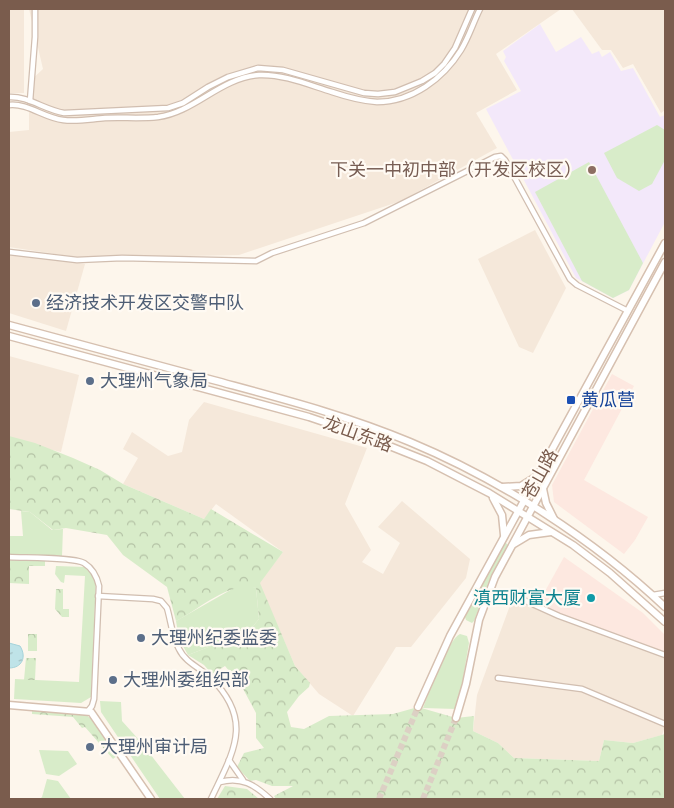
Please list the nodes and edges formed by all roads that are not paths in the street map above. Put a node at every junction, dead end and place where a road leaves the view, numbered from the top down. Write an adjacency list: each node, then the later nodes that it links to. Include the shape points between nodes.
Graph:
1 (35, 9): 8 (street)
2 (472, 9): 4 (street)
3 (480, 9): 5 (street)
4 (465, 24): 5 (street); 6 (street, via 452,53 437,71 408,88)
5 (472, 26): 9 (street, via 456,58 434,82 410,94)
6 (380, 94): 8 (street, via 357,92 283,70 265,68 234,74 183,103 162,109 66,114); 9 (street)
7 (9, 97): 8 (street)
8 (30, 101)
9 (380, 102): 10 (street, via 353,98 289,79 259,75 232,82 181,111 159,117 65,121 22,106)
10 (9, 105)
11 (665, 243): 14 (main road, 苍山路)
12 (9, 252): 14 (street, via 77,260 256,261 272,252 364,223 501,156 570,279 577,286)
13 (665, 262): 19 (main road, 苍山路)
14 (628, 311): 17 (main road, 苍山路)
15 (9, 325): 18 (main road, 龙山东路, via 340,416 432,451)
16 (9, 336): 20 (main road, 龙山东路, via 330,424 421,458)
17 (541, 472): 18 (main road, via 521,486); 21 (main road, 苍山路)
18 (497, 486): 21 (main road, 龙山东路)
19 (543, 488): 22 (main road, 苍山路); 25 (main road)
20 (489, 493): 23 (main road, 龙山东路); 27 (main road, via 502,515)
21 (524, 502): 22 (main road, 龙山东路); 23 (main road, 苍山路)
22 (533, 507): 24 (main road, 苍山路); 25 (main road, 龙山东路)
23 (519, 511): 24 (main road, 龙山东路); 27 (main road, 苍山路)
24 (528, 516): 26 (main road, 龙山东路); 28 (main road, 苍山路)
25 (556, 522): 31 (main road, 龙山东路, via 603,554)
26 (552, 532): 28 (main road, via 529,535); 35 (main road, 龙山东路, via 610,573)
27 (503, 540): 40 (main road, 苍山路, via 447,642)
28 (511, 546): 42 (main road, 苍山路, via 482,609)
29 (9, 557): 32 (street, via 83,563 98,580)
30 (665, 592): 31 (street)
31 (652, 595): 34 (main road, 龙山东路)
32 (98, 596): 41 (street, via 94,703); 44 (street, via 153,598 164,603 179,650 213,681 234,712 236,733)
33 (517, 597): 37 (street)
34 (665, 608): 35 (street)
35 (658, 615): 36 (main road, 龙山东路)
36 (665, 621)
37 (665, 655)
38 (498, 678): 43 (street, via 582,688)
39 (9, 706): 41 (main road)
40 (418, 707)
41 (88, 711): 47 (main road, via 98,720)
42 (456, 718)
43 (665, 724)
44 (228, 760): 45 (street); 46 (street)
45 (243, 780): 46 (street); 49 (street)
46 (220, 782): 48 (street)
47 (151, 799)
48 (211, 799)
49 (270, 799)

